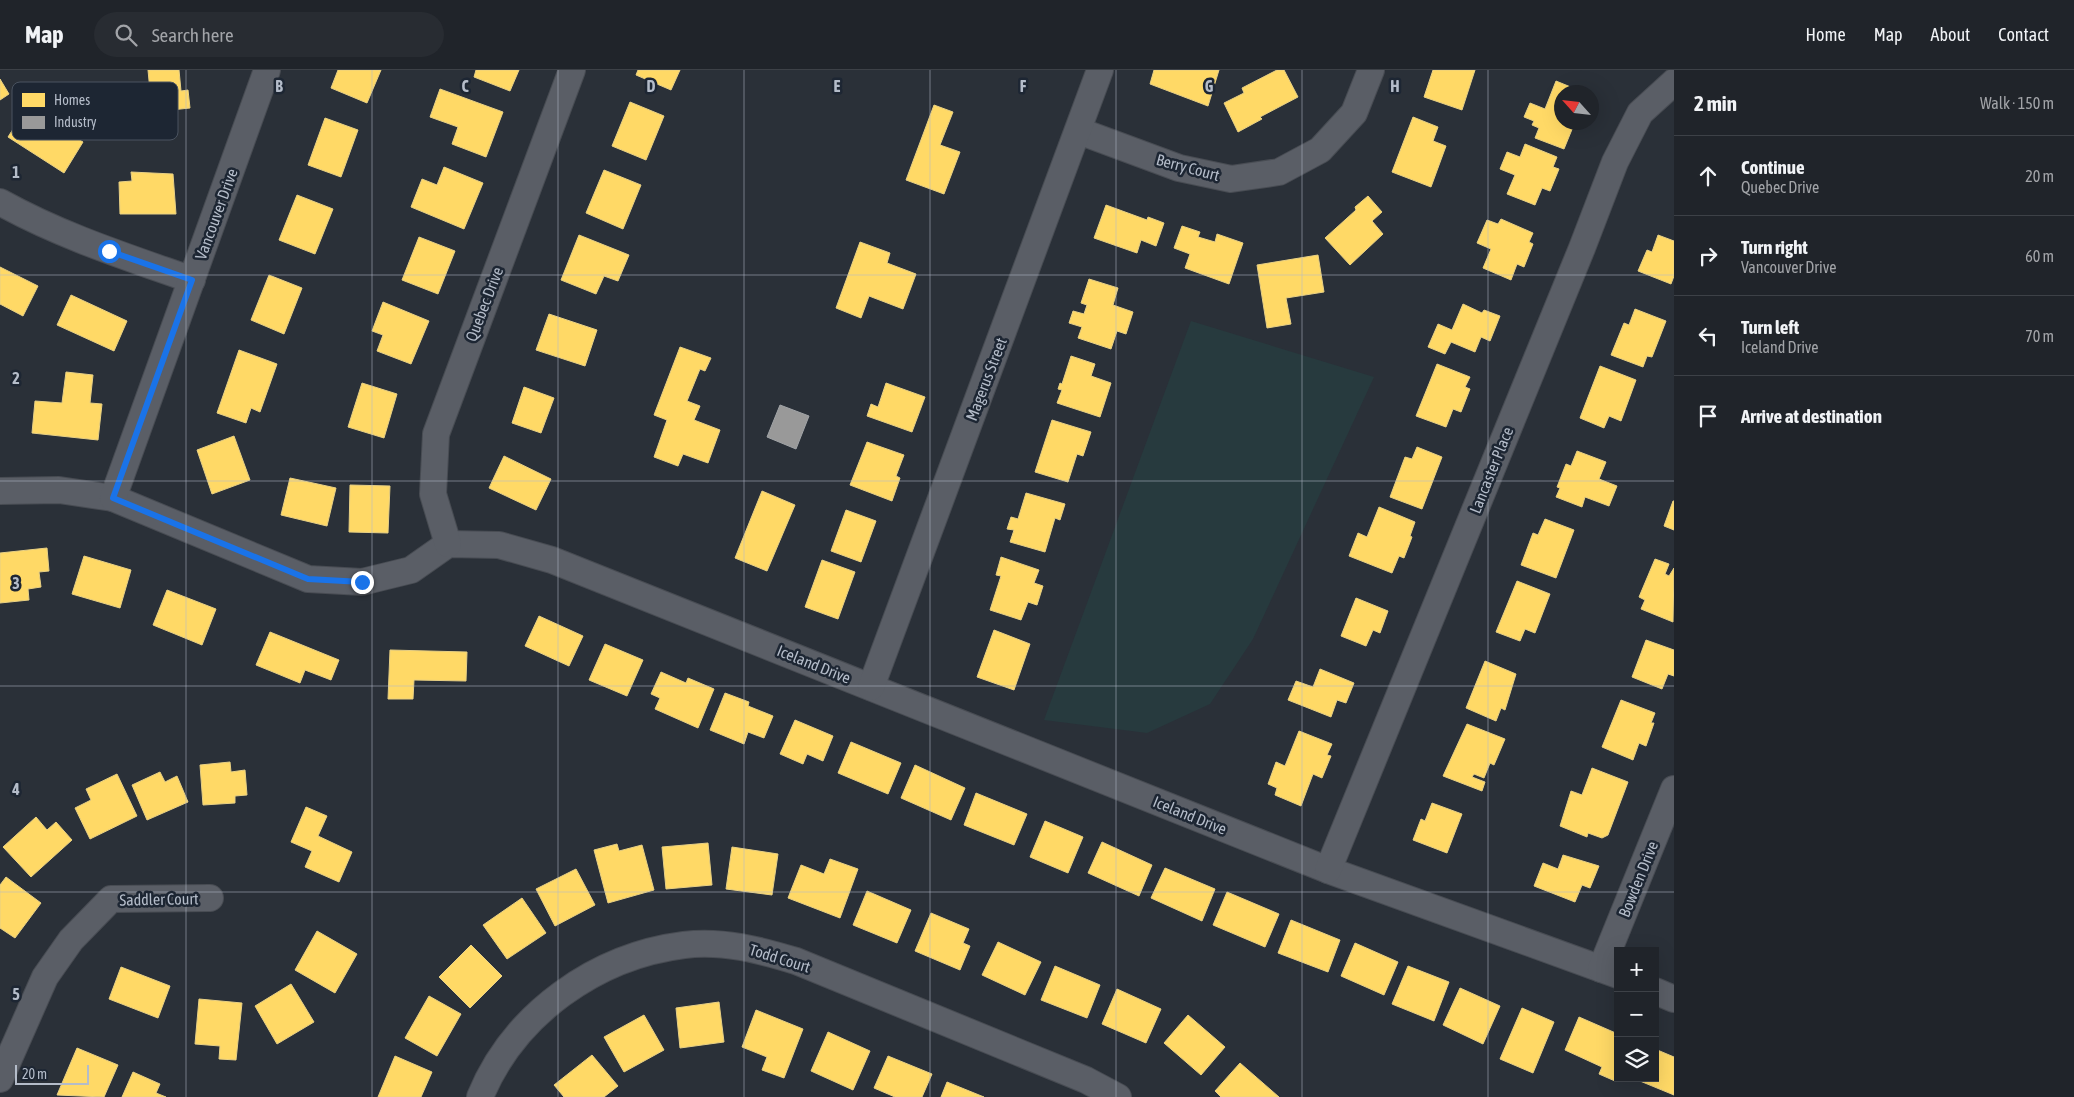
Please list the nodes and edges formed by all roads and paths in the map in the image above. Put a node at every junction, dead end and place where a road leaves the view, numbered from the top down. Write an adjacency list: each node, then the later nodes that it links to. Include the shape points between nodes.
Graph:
1 (267, 70): 8 (street, Vancouver Drive)
2 (572, 70): 11 (street, Quebec Drive, via 436,434 433,494)
3 (1100, 70): 6 (street, Magerus Street)
4 (1371, 70): 6 (street, Berry Court, via 1354,114 1320,150 1279,172 1232,179 1179,168)
5 (1674, 82): 14 (street, Lancaster Place, via 1640,113 1615,162)
6 (1079, 131): 12 (street, Magerus Street)
7 (0, 202): 8 (street, via 33,221)
8 (192, 280): 10 (street, Vancouver Drive)
9 (0, 491): 10 (street, via 59,490)
10 (113, 498): 11 (street, via 308,579 362,582 411,570)
11 (448, 544): 12 (street, Iceland Drive, via 499,545 552,560)
12 (871, 688): 14 (street, Iceland Drive)
13 (1674, 789): 16 (street, Bowden Drive)
14 (1328, 870): 16 (street, Iceland Drive)
15 (210, 898): 19 (street, Saddler Court, via 111,899 71,940 45,978)
16 (1610, 972)
17 (1657, 992): 18 (street)
18 (1674, 999)
19 (0, 1079)
20 (480, 1097): 21 (street, Todd Court, via 490,1074 529,1022 574,983 631,956 685,944 748,947 796,961 1086,1080)
21 (1118, 1097)

